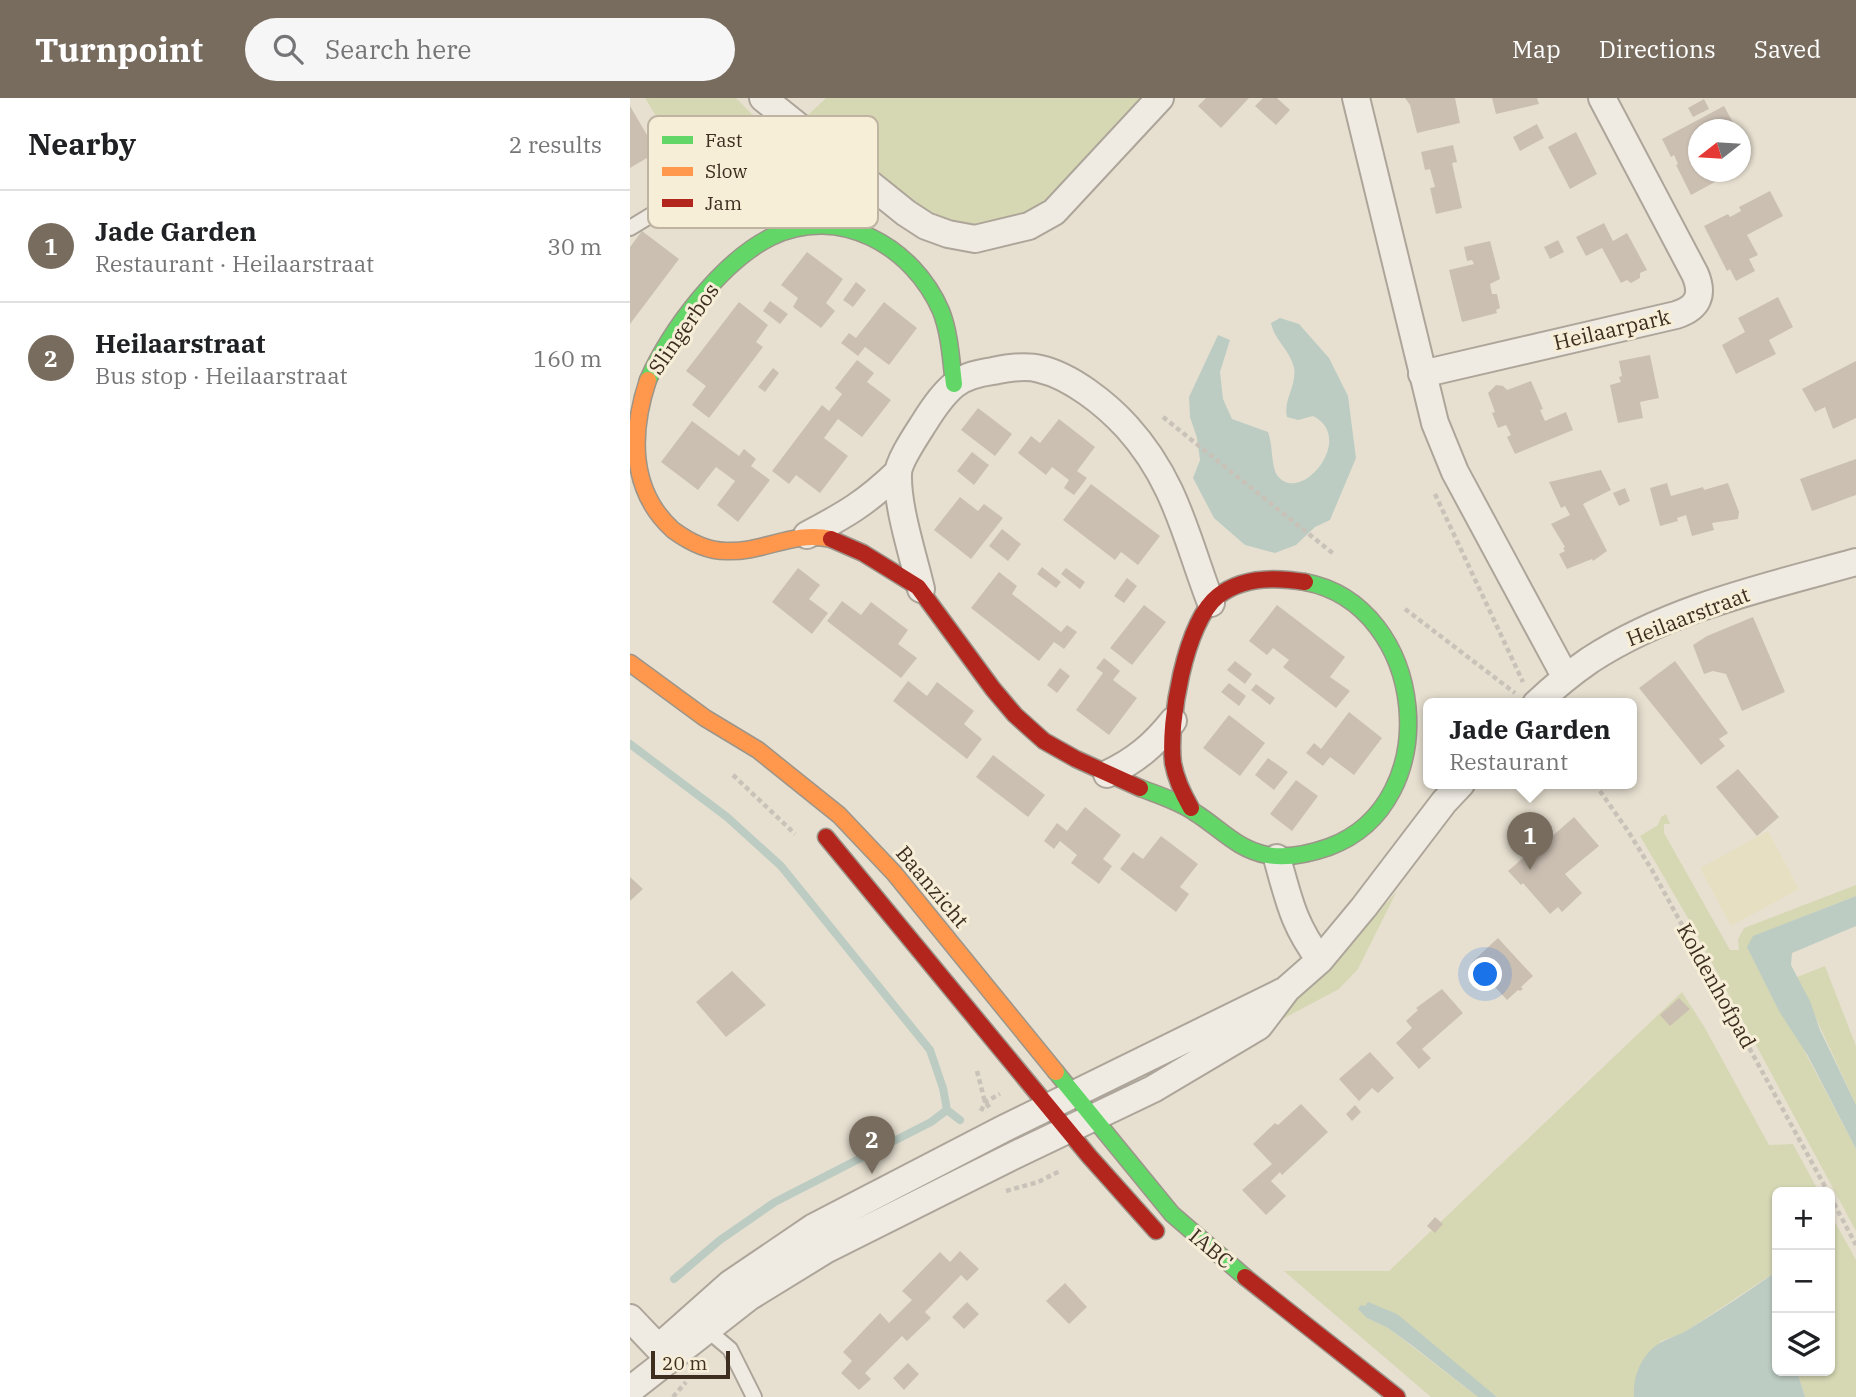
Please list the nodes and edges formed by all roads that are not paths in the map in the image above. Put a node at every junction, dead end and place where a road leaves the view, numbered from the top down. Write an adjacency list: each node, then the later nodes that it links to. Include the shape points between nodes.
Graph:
1 (763, 98): 5 (street)
2 (1160, 98): 7 (street, via 1054,212 1029,226 975,239 948,234)
3 (1356, 98): 13 (street)
4 (1602, 98): 13 (street, Heilaarpark, via 1695,274 1700,287 1698,302 1676,315)
5 (785, 116)
6 (878, 191): 7 (street)
7 (906, 214): 12 (street)
8 (648, 217): 9 (lane)
9 (630, 228)
10 (798, 228): 16 (street, Slingerbos, via 769,238 745,255 700,299 645,386 632,426 632,459 638,487 654,511 701,548 734,552)
11 (852, 228): 12 (street, Slingerbos)
12 (885, 242): 14 (street, Slingerbos, via 924,279 940,307 949,336)
13 (1422, 374): 21 (street, via 1455,472)
14 (954, 384): 15 (street, Slingerbos, via 916,435); 19 (street, Slingerbos, via 975,373 1040,369 1081,386 1127,426 1153,461 1185,524)
15 (898, 472): 16 (street, Slingerbos, via 850,513); 18 (street, Slingerbos)
16 (807, 535): 18 (street, Slingerbos, via 833,538)
17 (1856, 562): 21 (street, Heilaarstraat, via 1698,608 1630,637)
18 (921, 589): 25 (street, Slingerbos, via 1010,711 1045,743)
19 (1211, 603): 24 (street, Slingerbos, via 1192,640); 30 (street, Slingerbos, via 1228,589 1271,577 1335,590 1374,622 1392,650 1405,686 1410,721 1407,756 1377,816 1322,850)
20 (630, 663): 23 (street, Baanzicht)
21 (1566, 678): 22 (street, Heilaarstraat)
22 (1536, 698)
23 (705, 718): 26 (street, Baanzicht); 33 (street, Baanzicht, via 799,780 867,843)
24 (1173, 721): 25 (street, via 1146,751); 28 (street, Slingerbos, via 1178,780)
25 (1107, 774): 28 (street, Slingerbos)
26 (770, 781)
27 (1456, 789): 31 (street)
28 (1191, 808): 30 (street, Slingerbos, via 1246,849)
29 (814, 824): 34 (street)
30 (1277, 858): 31 (street, via 1292,914)
31 (1320, 960): 32 (street)
32 (1287, 989): 33 (street); 35 (street, via 1259,1026 1153,1089)
33 (1076, 1094): 34 (street); 35 (street, Baanzicht)
34 (1049, 1107): 36 (street, IABC); 39 (street, via 814,1227 730,1283)
35 (1095, 1117): 36 (street); 45 (street, IABC, via 1172,1214)
36 (1068, 1130): 37 (street, IABC); 39 (street, via 827,1249)
37 (1165, 1239)
38 (630, 1318): 40 (street)
39 (699, 1322): 40 (street); 43 (lane, via 730,1349)
40 (664, 1354): 42 (street)
41 (1345, 1377): 44 (street)
42 (630, 1388)
43 (754, 1397)
44 (1371, 1397)
45 (1397, 1397)

